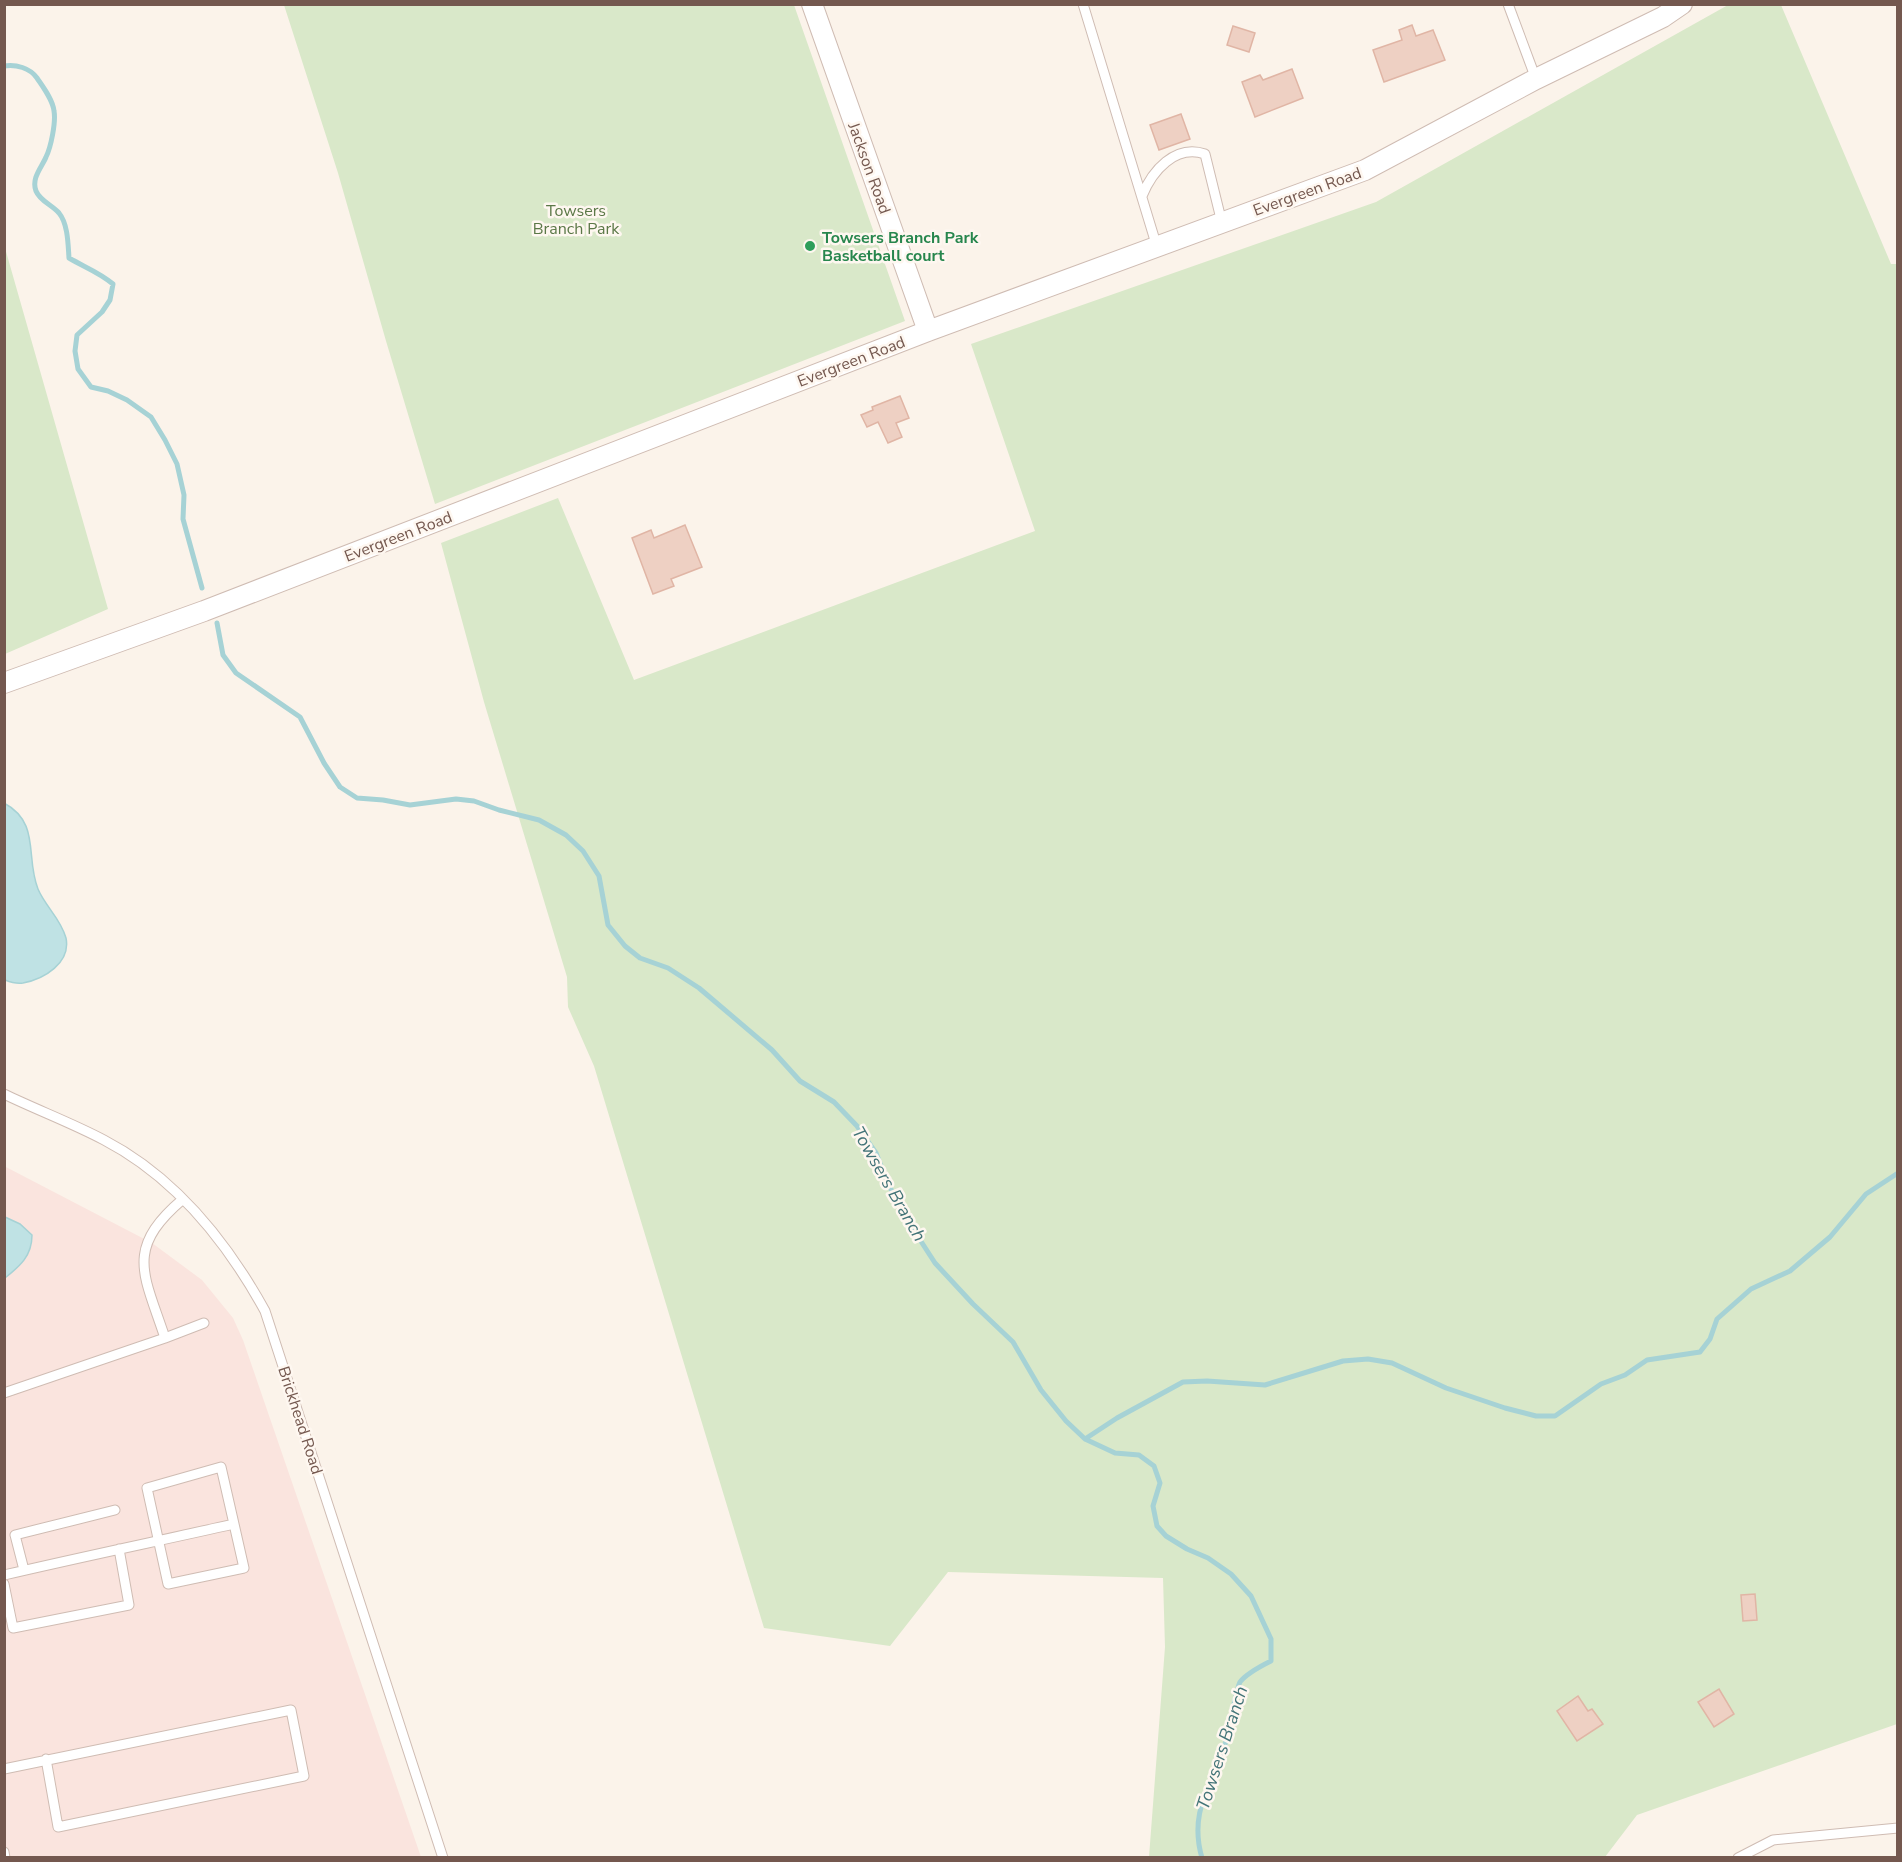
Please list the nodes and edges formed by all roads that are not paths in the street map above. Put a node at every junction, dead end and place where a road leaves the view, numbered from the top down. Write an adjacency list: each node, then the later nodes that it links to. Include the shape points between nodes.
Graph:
1 (812, 4): 9 (street, Jackson Road)
2 (1083, 4): 6 (lane)
3 (1508, 4): 5 (lane)
4 (1682, 4): 5 (street, Evergreen Road)
5 (1536, 79): 7 (street, Evergreen Road, via 1365,170)
6 (1142, 196): 7 (lane, via 1149,178 1164,163 1182,153 1205,154); 8 (lane)
7 (1222, 223): 8 (street, Evergreen Road)
8 (1157, 247): 9 (street, Evergreen Road)
9 (928, 331): 10 (street, Evergreen Road, via 204,611)
10 (4, 683)
11 (5, 1094): 12 (lane, Brickhead Road, via 105,1140 136,1159)
12 (183, 1199): 14 (lane, via 165,1214 149,1236 143,1256 145,1276); 26 (lane, Brickhead Road, via 239,1266 265,1311)
13 (204, 1323): 14 (lane)
14 (165, 1338): 15 (lane)
15 (4, 1393)
16 (115, 1510): 20 (lane, via 15,1535)
17 (234, 1524): 18 (lane); 18 (lane, via 244,1568 168,1584); 18 (lane, via 221,1467 147,1488)
18 (157, 1541): 19 (lane)
19 (119, 1549): 20 (lane); 22 (lane, via 129,1605 13,1628)
20 (24, 1570): 21 (lane)
21 (4, 1575)
22 (4, 1584)
23 (46, 1759): 23 (lane, via 58,1827 304,1776 291,1710); 24 (lane)
24 (4, 1769)
25 (1898, 1828): 27 (lane, via 1773,1840)
26 (443, 1857)
27 (1738, 1857)

